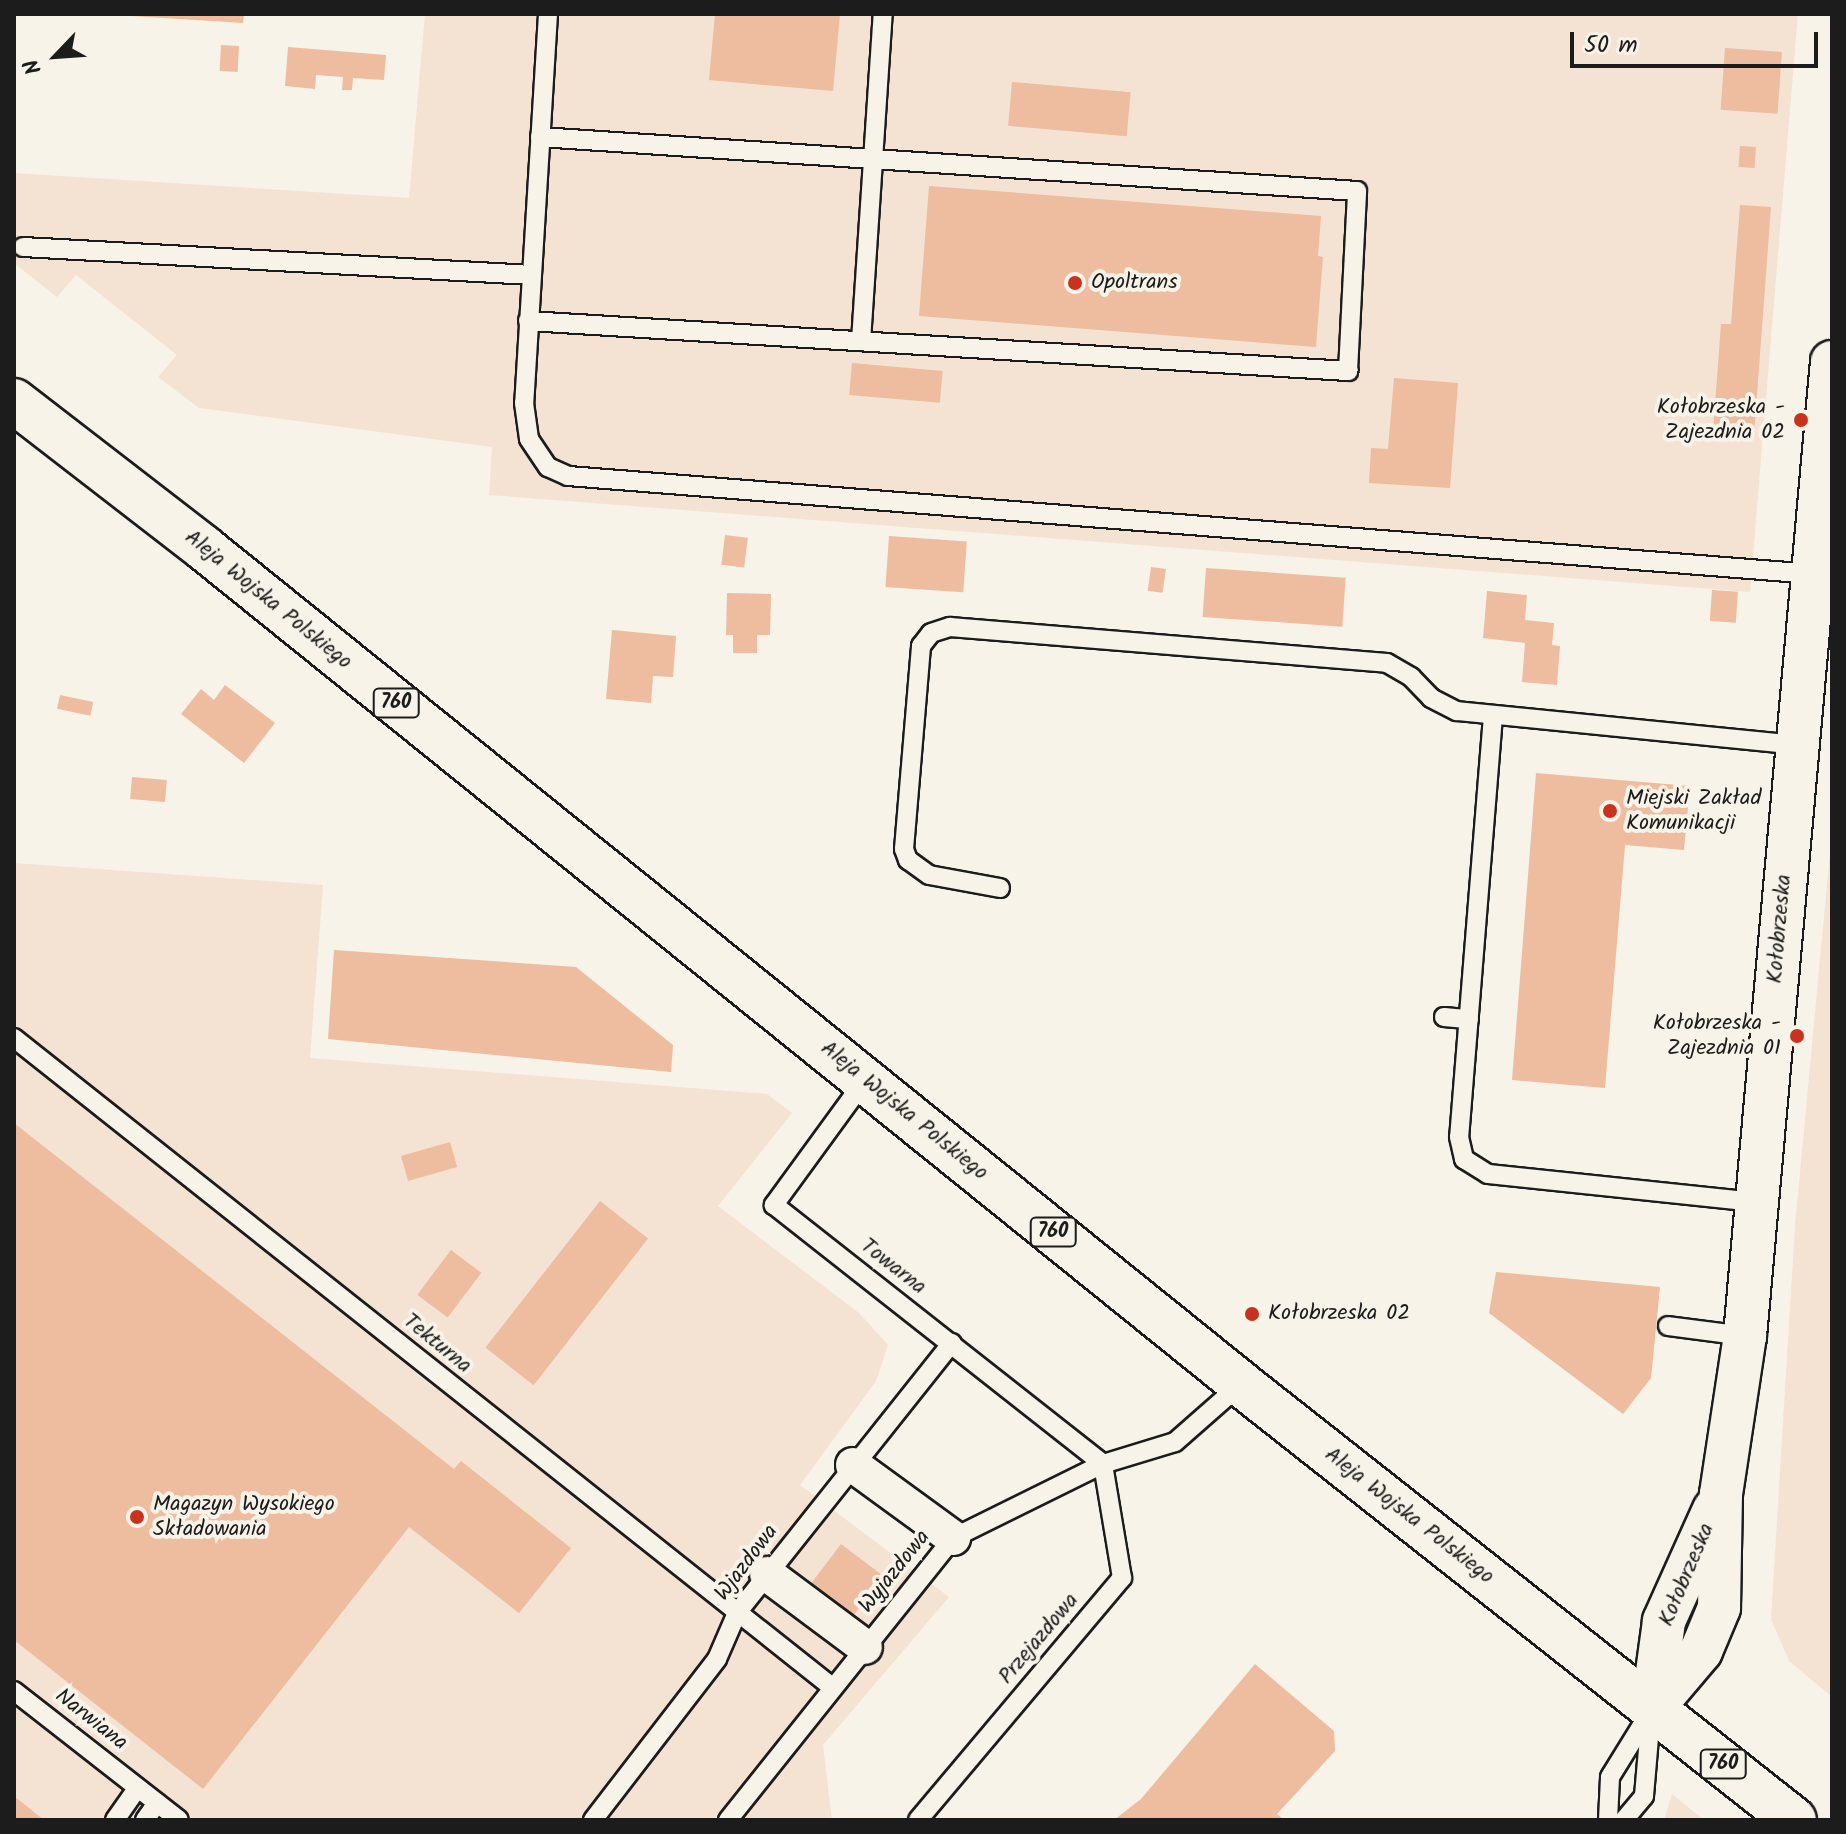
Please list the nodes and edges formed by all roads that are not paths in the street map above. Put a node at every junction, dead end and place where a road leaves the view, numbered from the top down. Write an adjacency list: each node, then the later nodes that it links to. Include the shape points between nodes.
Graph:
1 (548, 14): 3 (lane)
2 (883, 14): 4 (lane)
3 (540, 137): 4 (lane); 6 (lane)
4 (873, 159): 8 (lane); 8 (lane, via 1357,191 1348,371)
5 (23, 247): 6 (lane)
6 (531, 275): 7 (lane)
7 (528, 321): 8 (lane); 11 (lane, via 524,403 529,439 548,467 568,476)
8 (861, 341)
9 (1832, 362): 11 (street, Kołobrzeska)
10 (14, 401): 18 (main road, Aleja Wojska Polskiego / 760)
11 (1812, 574): 13 (street, Kołobrzeska)
12 (1493, 716): 13 (lane); 14 (lane, via 1457,711 1387,663 950,627 931,633 921,646 904,849 908,860 929,875); 16 (lane)
13 (1797, 745): 19 (street, Kołobrzeska)
14 (1000, 888)
15 (1444, 1017): 16 (lane)
16 (1469, 1019): 19 (lane, via 1459,1137 1464,1159 1475,1169)
17 (14, 1038): 28 (lane, Tekturna)
18 (865, 1080): 22 (lane, Towarna, via 774,1205); 23 (main road, Aleja Wojska Polskiego / 760)
19 (1756, 1202): 21 (street, Kołobrzeska)
20 (1668, 1326): 21 (lane)
21 (1745, 1336): 32 (street, Kołobrzeska, via 1721,1494 1664,1621)
22 (952, 1343): 24 (lane, Towarna); 25 (lane, Wjazdowa)
23 (1241, 1384): 24 (lane, Wyjazdowa, via 1175,1442); 32 (main road, Aleja Wojska Polskiego / 760)
24 (1103, 1464): 26 (lane, Wyjazdowa); 40 (lane, Przejazdowa, via 1122,1578)
25 (853, 1465): 26 (street); 27 (lane, Wjazdowa)
26 (953, 1538): 29 (lane, Wyjazdowa)
27 (767, 1574): 28 (lane, Wjazdowa); 29 (street)
28 (737, 1613): 30 (lane, Tekturna); 38 (lane, Wjazdowa, via 717,1659)
29 (865, 1647): 30 (lane, Wyjazdowa)
30 (832, 1687): 39 (lane, Wyjazdowa)
31 (14, 1691): 33 (lane, Narwiana)
32 (1652, 1709): 41 (lane, via 1610,1777); 42 (lane, via 1644,1796); 43 (main road, Aleja Wojska Polskiego / 760)
33 (137, 1788): 34 (lane, Narwiana); 35 (lane)
34 (157, 1803): 36 (lane); 37 (lane, Narwiana)
35 (115, 1820)
36 (145, 1820)
37 (179, 1820)
38 (594, 1820)
39 (728, 1820)
40 (918, 1820)
41 (1608, 1820)
42 (1624, 1820)
43 (1794, 1820)

